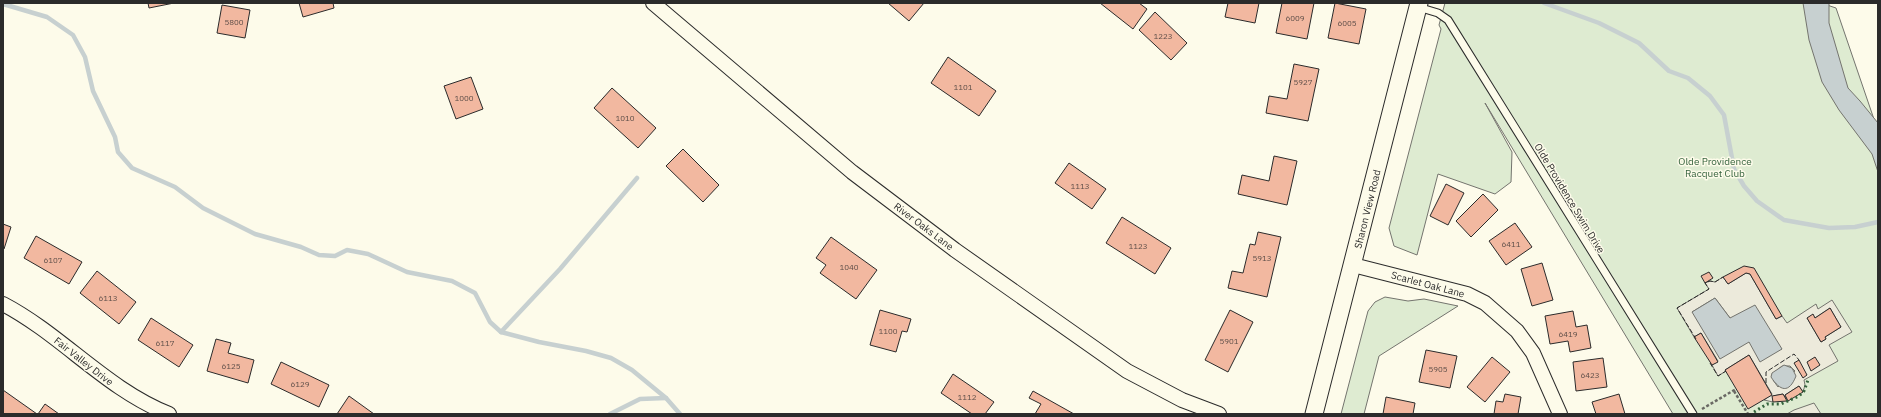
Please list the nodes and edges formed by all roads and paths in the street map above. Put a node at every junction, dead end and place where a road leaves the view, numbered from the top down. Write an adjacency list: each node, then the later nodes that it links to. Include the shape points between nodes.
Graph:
1 (653, 3): 7 (street, River Oaks Lane, via 852,172 955,250 1127,371 1182,400)
2 (1419, 5): 3 (street, Sharon View Road); 5 (lane, Olde Providence Swim Drive, via 1448,20)
3 (1353, 265): 8 (street, Sharon View Road); 9 (street, Scarlet Oak Lane, via 1466,294 1485,303 1517,331 1533,353)
4 (3, 304): 6 (street, Fair Valley Drive, via 37,324 113,384 141,402)
5 (1695, 413): 10 (path, via 1735,390)
6 (168, 414)
7 (1219, 414)
8 (1314, 414)
9 (1560, 414)
10 (1748, 414)

